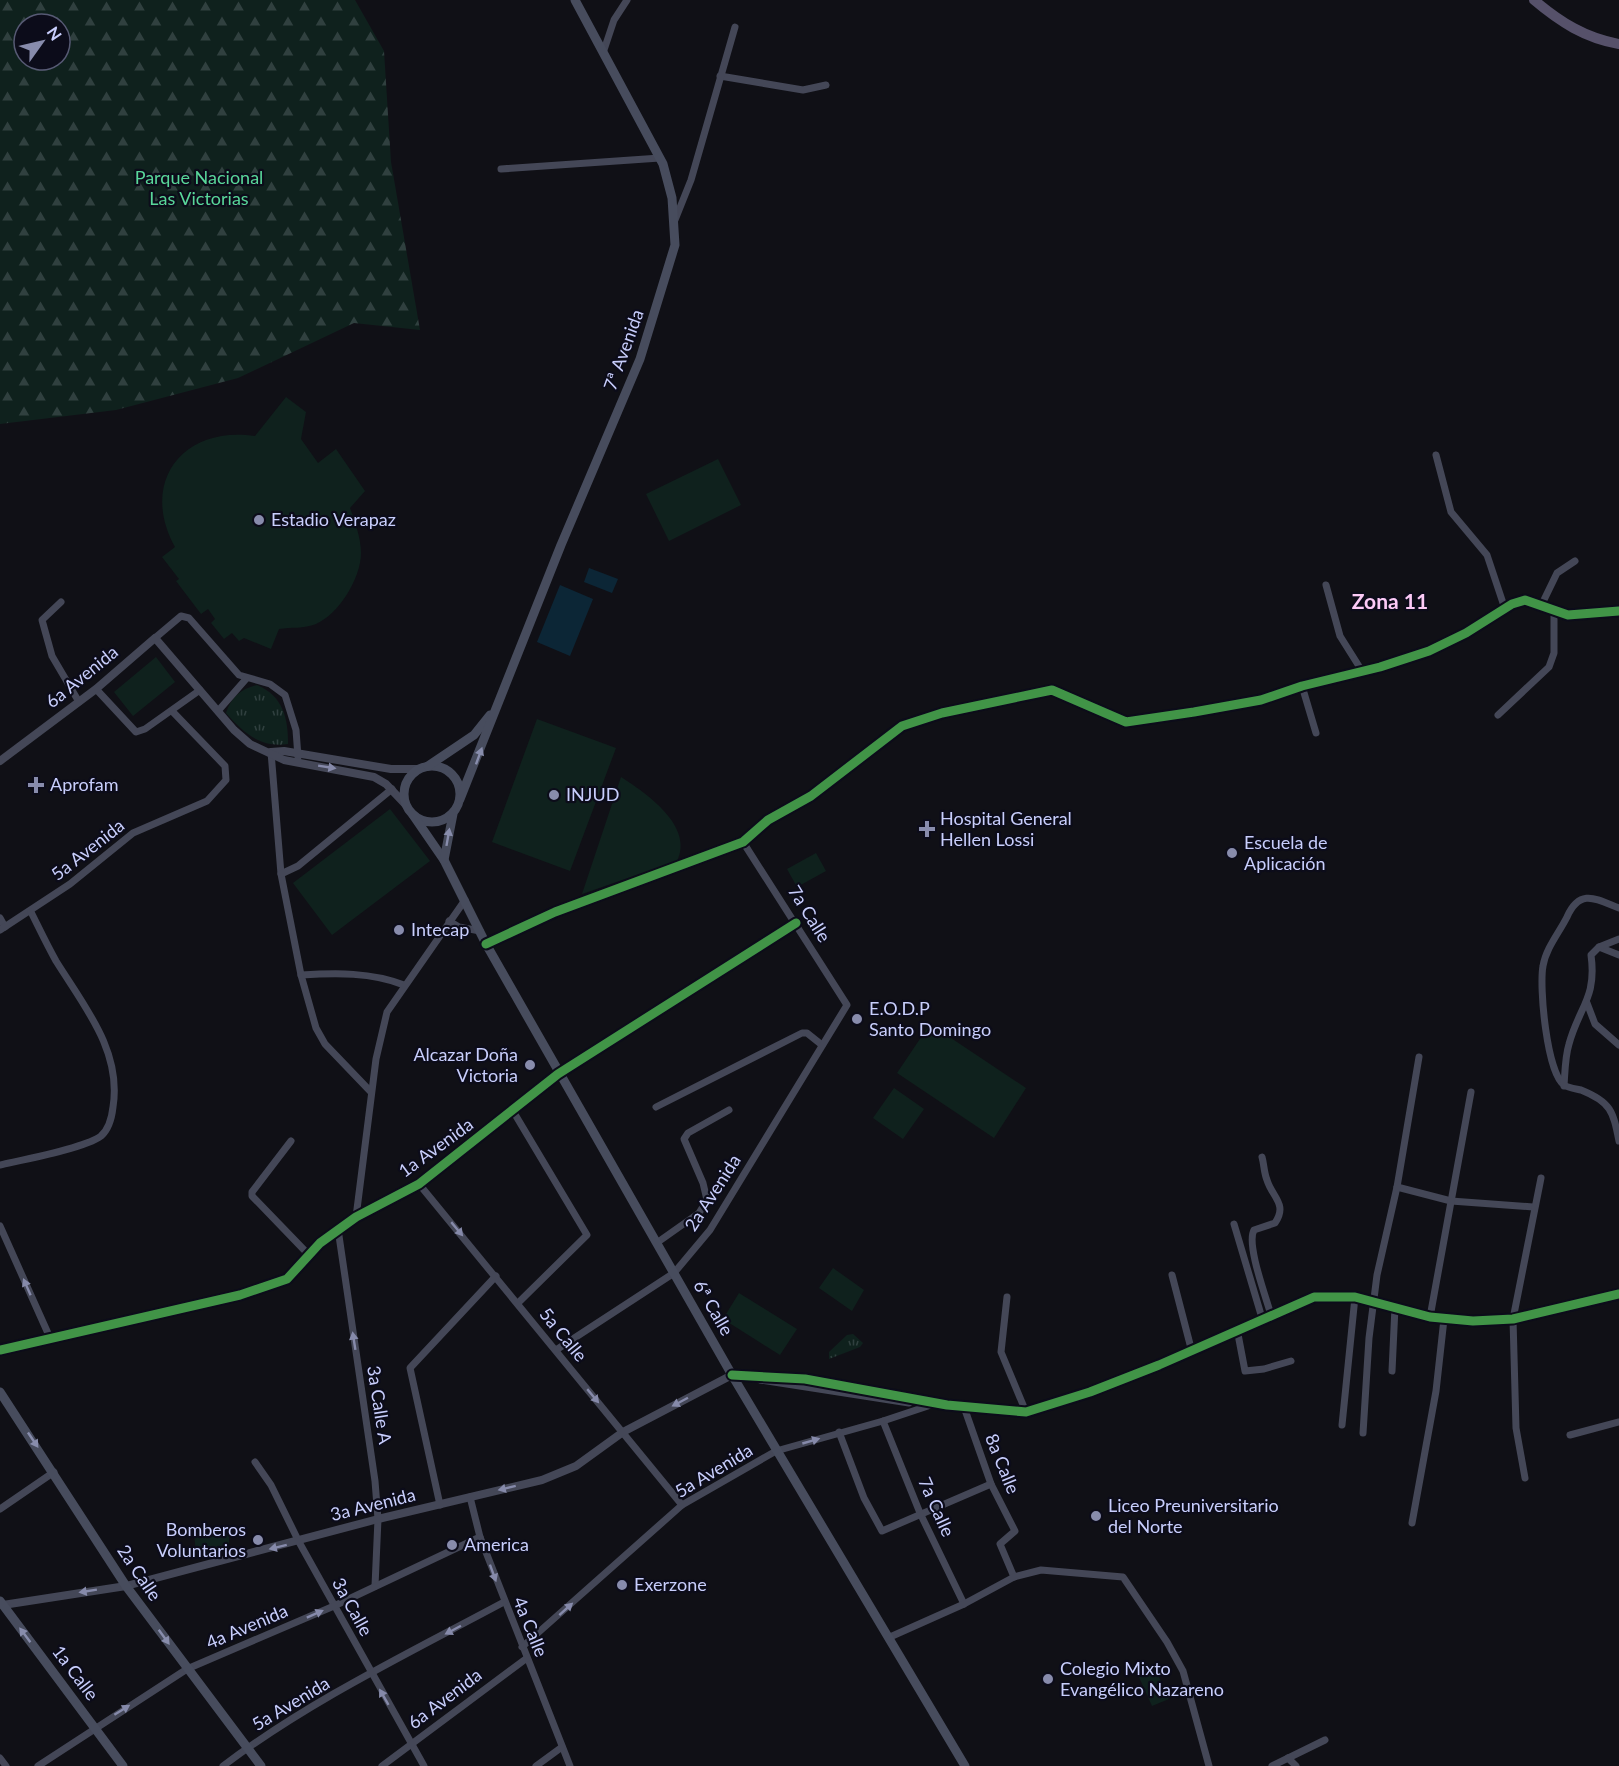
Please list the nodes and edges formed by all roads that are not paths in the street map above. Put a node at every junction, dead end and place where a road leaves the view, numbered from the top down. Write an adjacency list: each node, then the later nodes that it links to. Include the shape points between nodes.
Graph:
1 (575, 0): 6 (main road, 7ª Avenida)
2 (627, 0): 6 (street, via 614,20)
3 (1534, 0): 5 (main road, via 1585,35)
4 (735, 27): 7 (street)
5 (1619, 44)
6 (604, 50): 9 (main road, 7ª Avenida)
7 (720, 76): 8 (street, via 803,90); 11 (street, via 688,189)
8 (826, 85)
9 (660, 158): 10 (street); 11 (main road, 7ª Avenida)
10 (501, 169)
11 (675, 220): 29 (main road, 7ª Avenida, via 675,245 640,359)
12 (1436, 455): 17 (street, via 1451,512 1487,555)
13 (1575, 561): 16 (street, via 1557,573)
14 (1326, 585): 21 (street, via 1340,636)
15 (61, 602): 26 (street, via 42,620 52,656)
16 (1542, 604): 17 (street, via 1525,600); 18 (street)
17 (1505, 609): 21 (street, via 1429,651)
18 (1554, 610): 19 (street, via 1568,615); 30 (street, via 1554,653 1549,667)
19 (1619, 610)
20 (155, 638): 22 (street, 6a Avenida, via 181,616 192,620 235,672); 24 (street, 6a Avenida); 25 (street)
21 (1362, 671): 23 (street)
22 (246, 679): 28 (street); 33 (street, via 270,684 285,695)
23 (1302, 686): 31 (street); 43 (street, via 1261,700 1126,722 1052,690 942,713 902,726 811,796 768,820)
24 (96, 689): 26 (street, 6a Avenida); 27 (street, via 136,732)
25 (200, 690): 27 (street); 28 (street)
26 (79, 702): 34 (street, 6a Avenida)
27 (172, 711): 48 (street, 5a Avenida, via 222,762 226,780 196,808 125,837 88,871)
28 (218, 711): 32 (street, via 243,739)
29 (493, 711): 36 (main road, 7ª Avenida, via 474,735); 39 (main road, 7ª Avenida, one-way to 29)
30 (1498, 715)
31 (1316, 733)
32 (272, 752): 33 (street); 35 (street); 45 (street)
33 (298, 753): 35 (street); 37 (street, via 390,769)
34 (0, 761)
35 (298, 763): 38 (street, one-way to 38, via 366,774)
36 (428, 766): 37 (main road); 39 (main road, via 437,766 453,775)
37 (418, 769): 40 (main road, via 406,781)
38 (392, 789): 40 (street); 45 (street, via 298,866)
39 (460, 800): 41 (main road)
40 (406, 805): 42 (main road)
41 (453, 814): 42 (main road, via 433,823); 44 (main road, one-way to 41)
42 (413, 815): 44 (main road, 6ª Calle)
43 (743, 842): 51 (street, 7a Calle); 55 (street, via 555,912)
44 (444, 861): 46 (main road, 6ª Calle)
45 (281, 874): 58 (street)
46 (465, 900): 50 (street); 53 (main road, 6ª Calle)
47 (1619, 908): 66 (street, via 1600,899 1584,898 1573,904 1543,965 1551,1059)
48 (31, 912): 52 (street, 5a Avenida); 75 (street, via 57,961 82,996 109,1056 114,1078 112,1114 107,1129 94,1140)
49 (0, 918): 52 (street)
50 (449, 921): 53 (street); 59 (street)
51 (796, 923): 61 (street, 7a Calle); 65 (street, 1a Avenida)
52 (3, 929)
53 (480, 931): 55 (main road, 6ª Calle)
54 (1619, 939): 56 (street)
55 (486, 944): 65 (main road, 6ª Calle)
56 (1599, 947): 57 (street); 60 (street, via 1591,955 1592,983)
57 (1619, 955)
58 (301, 975): 59 (street, via 346,973 390,979); 67 (street, via 316,1028 325,1044)
59 (404, 985): 67 (street, via 387,1012)
60 (1587, 1003): 63 (street, via 1595,1024); 66 (street, via 1568,1045)
61 (847, 1005): 62 (street, 2a Avenida)
62 (822, 1045): 69 (street, via 802,1033); 87 (street, 2a Avenida, via 710,1230)
63 (1619, 1045)
64 (1419, 1057): 78 (street)
65 (558, 1074): 71 (street, 1a Avenida); 85 (main road, 6ª Calle)
66 (1564, 1086): 73 (street, via 1602,1099 1613,1113)
67 (371, 1092): 81 (street)
68 (1471, 1092): 79 (street)
69 (656, 1107)
70 (729, 1110): 85 (street, via 684,1139 707,1200 699,1213)
71 (513, 1111): 77 (street, 1a Avenida); 94 (street, via 587,1235)
72 (291, 1141): 86 (street, via 252,1196)
73 (1619, 1141)
74 (1262, 1156): 96 (street, via 1267,1182 1281,1210 1275,1223 1252,1234)
75 (0, 1165)
76 (1541, 1178): 80 (street)
77 (419, 1184): 81 (street, 1a Avenida); 89 (street, 5a Calle, one-way to 89)
78 (1397, 1187): 79 (street); 93 (street)
79 (1451, 1200): 80 (street); 97 (street)
80 (1533, 1207): 100 (street)
81 (356, 1217): 84 (street, 1a Avenida)
82 (1234, 1224): 98 (street)
83 (0, 1226): 102 (street, one-way to 83)
84 (338, 1229): 86 (street, 1a Avenida); 131 (street, 3a Calle A, one-way to 84)
85 (658, 1242): 87 (main road, 6ª Calle)
86 (309, 1255): 102 (street, 1a Avenida, via 287,1279 240,1295)
87 (674, 1273): 104 (street, 2a Avenida); 108 (main road, 6ª Calle)
88 (1172, 1275): 105 (street)
89 (496, 1276): 94 (street, 5a Calle); 127 (street, via 411,1365)
90 (1619, 1294): 100 (street)
91 (1007, 1297): 113 (street, via 1001,1352)
92 (1355, 1297): 93 (street); 96 (street, via 1314,1297); 116 (street)
93 (1374, 1302): 95 (street); 119 (street)
94 (518, 1303): 104 (street, 5a Calle)
95 (1395, 1307): 97 (street); 107 (street)
96 (1271, 1315): 98 (street)
97 (1430, 1317): 99 (street)
98 (1262, 1318): 101 (street)
99 (1444, 1319): 100 (street); 132 (street, via 1436,1391)
100 (1513, 1319): 124 (street, via 1516,1428)
101 (1237, 1329): 105 (street); 106 (street, via 1245,1371)
102 (51, 1340): 103 (street, 1a Avenida)
103 (0, 1350)
104 (556, 1350): 117 (street, 5a Calle, one-way to 117)
105 (1192, 1352): 113 (street)
106 (1291, 1361)
107 (1392, 1371)
108 (732, 1375): 110 (street, via 805,1379); 111 (street); 117 (street, 3a Avenida, one-way to 117); 121 (main road, 6ª Calle)
109 (0, 1392): 123 (main road, 2a Calle, one-way to 123)
110 (947, 1405): 111 (street); 112 (street)
111 (928, 1406): 114 (street, 5a Avenida)
112 (964, 1407): 113 (street); 125 (street, 8a Calle)
113 (1026, 1412)
114 (883, 1421): 118 (street, 5a Avenida); 130 (street, 7a Calle)
115 (1619, 1422): 120 (street)
116 (1342, 1425)
117 (624, 1432): 126 (street, 3a Avenida, one-way to 126, via 576,1466 542,1480); 128 (street, 5a Calle)
118 (839, 1432): 121 (street, 5a Avenida, one-way to 118); 130 (street, via 880,1530)
119 (1363, 1433)
120 (1570, 1435)
121 (776, 1451): 128 (street, 5a Avenida); 142 (main road, 6ª Calle)
122 (255, 1462): 134 (street, 3a Calle)
123 (54, 1472): 129 (street); 136 (main road, 2a Calle)
124 (1525, 1478)
125 (991, 1484): 130 (street); 135 (street, 8a Calle, via 1015,1531 1001,1541)
126 (470, 1497): 127 (street, 3a Avenida); 133 (street, 4a Calle)
127 (440, 1505): 131 (street, 3a Avenida)
128 (682, 1505): 143 (street, 5a Avenida, one-way to 128)
129 (0, 1509)
130 (921, 1513): 140 (street, 7a Calle)
131 (378, 1519): 134 (street, 3a Avenida); 137 (street, 3a Calle A)
132 (1412, 1523)
133 (480, 1537): 137 (street, 4a Avenida); 138 (street, 4a Calle, one-way to 138)
134 (299, 1542): 136 (street, 3a Avenida, one-way to 136); 141 (street, 3a Calle)
135 (1014, 1577): 140 (street); 164 (street, via 1041,1570 1123,1577 1183,1671)
136 (126, 1586): 139 (street, 3a Avenida, one-way to 139); 145 (main road, 2a Calle, one-way to 145)
137 (375, 1587): 141 (street, 4a Avenida)
138 (504, 1602): 143 (street, 4a Calle); 146 (street, 5a Avenida, one-way to 146)
139 (1, 1604): 147 (main road, 1a Calle, one-way to 139)
140 (964, 1604): 142 (street)
141 (334, 1606): 145 (street, 4a Avenida, one-way to 141); 146 (street, 3a Calle)
142 (890, 1637): 163 (main road, 6ª Calle)
143 (522, 1647): 144 (street, 4a Calle)
144 (527, 1659): 149 (street, 6a Avenida); 150 (street, 4a Calle)
145 (188, 1669): 147 (street, 4a Avenida, one-way to 145); 151 (main road, 2a Calle)
146 (371, 1674): 149 (street, 3a Calle, one-way to 146); 151 (street, 5a Avenida)
147 (95, 1727): 155 (street, 4a Avenida); 156 (main road, 1a Calle)
148 (1325, 1740): 153 (street)
149 (411, 1744): 159 (street, 6a Avenida); 160 (street, 3a Calle)
150 (562, 1747): 161 (street); 162 (street, 4a Calle)
151 (247, 1748): 157 (street, 5a Avenida); 158 (main road, 2a Calle)
152 (0, 1758): 154 (street)
153 (1288, 1758): 165 (street); 166 (street)
154 (6, 1766)
155 (38, 1766)
156 (123, 1766)
157 (223, 1766)
158 (261, 1766)
159 (382, 1766)
160 (424, 1766)
161 (536, 1766)
162 (570, 1766)
163 (965, 1766)
164 (1209, 1766)
165 (1272, 1766)
166 (1296, 1766)

